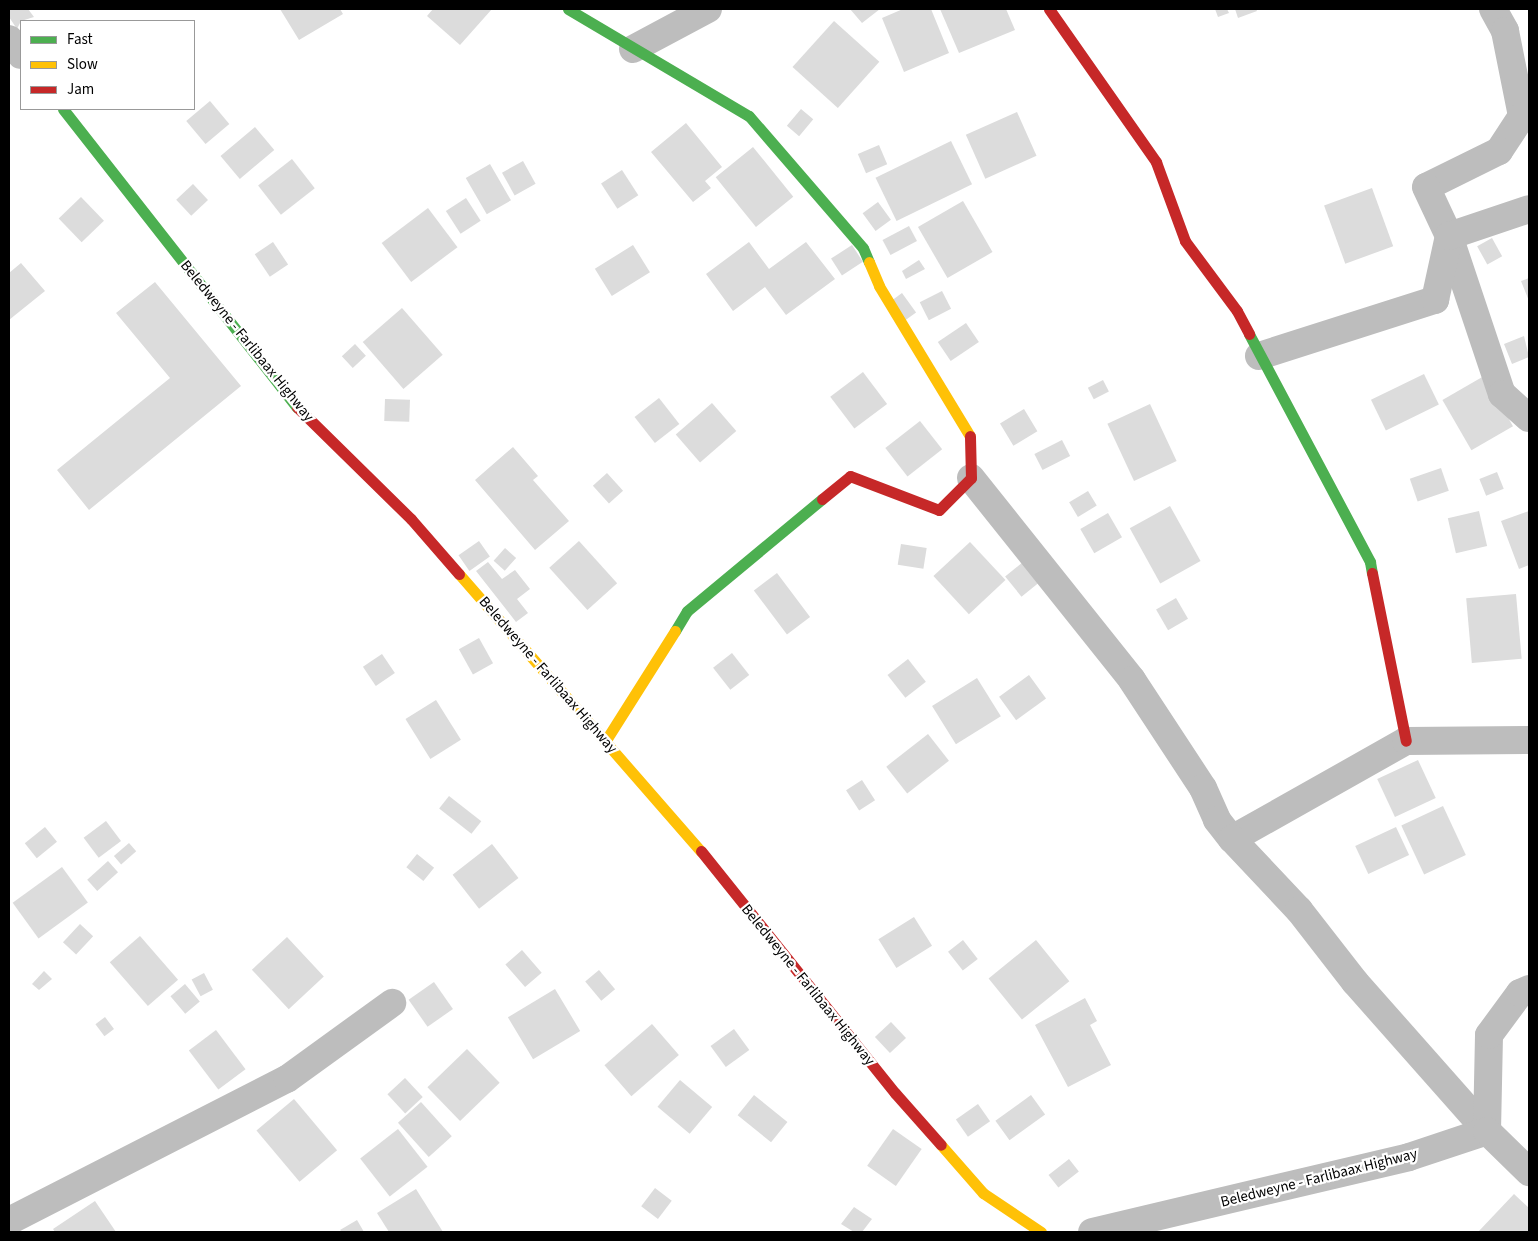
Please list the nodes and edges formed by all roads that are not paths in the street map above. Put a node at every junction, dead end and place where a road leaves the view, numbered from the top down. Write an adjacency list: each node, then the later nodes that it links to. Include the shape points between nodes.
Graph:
1 (568, 9): 6 (street)
2 (708, 9): 6 (street)
3 (1049, 9): 11 (street, via 1156,162 1185,241 1237,311)
4 (1492, 9): 10 (street, via 1505,31 1522,116 1499,151 1426,186)
5 (9, 39): 7 (street)
6 (633, 49): 13 (street, via 749,116 863,248 879,286 972,438)
7 (20, 54)
8 (65, 110): 14 (street, Beledweyne - Farlibaax Highway, via 299,410 411,519)
9 (1529, 209): 10 (street)
10 (1449, 236): 11 (street, via 1435,300); 12 (street, via 1502,394)
11 (1259, 356): 16 (street, via 1370,562)
12 (1529, 418)
13 (971, 478): 14 (street, via 939,510 850,476 687,611); 17 (street, via 1132,680 1203,788 1216,820)
14 (606, 740): 23 (street, Beledweyne - Farlibaax Highway, via 669,812 895,1093 983,1193)
15 (1529, 740): 16 (street)
16 (1406, 741): 17 (street)
17 (1232, 839): 20 (street, via 1299,910 1355,982)
18 (1529, 989): 20 (street, via 1520,993 1489,1036)
19 (392, 1003): 22 (street, via 287,1079)
20 (1487, 1131): 21 (street); 24 (street, Beledweyne - Farlibaax Highway, via 1409,1157)
21 (1529, 1172)
22 (9, 1221)
23 (1041, 1232)
24 (1092, 1232)

